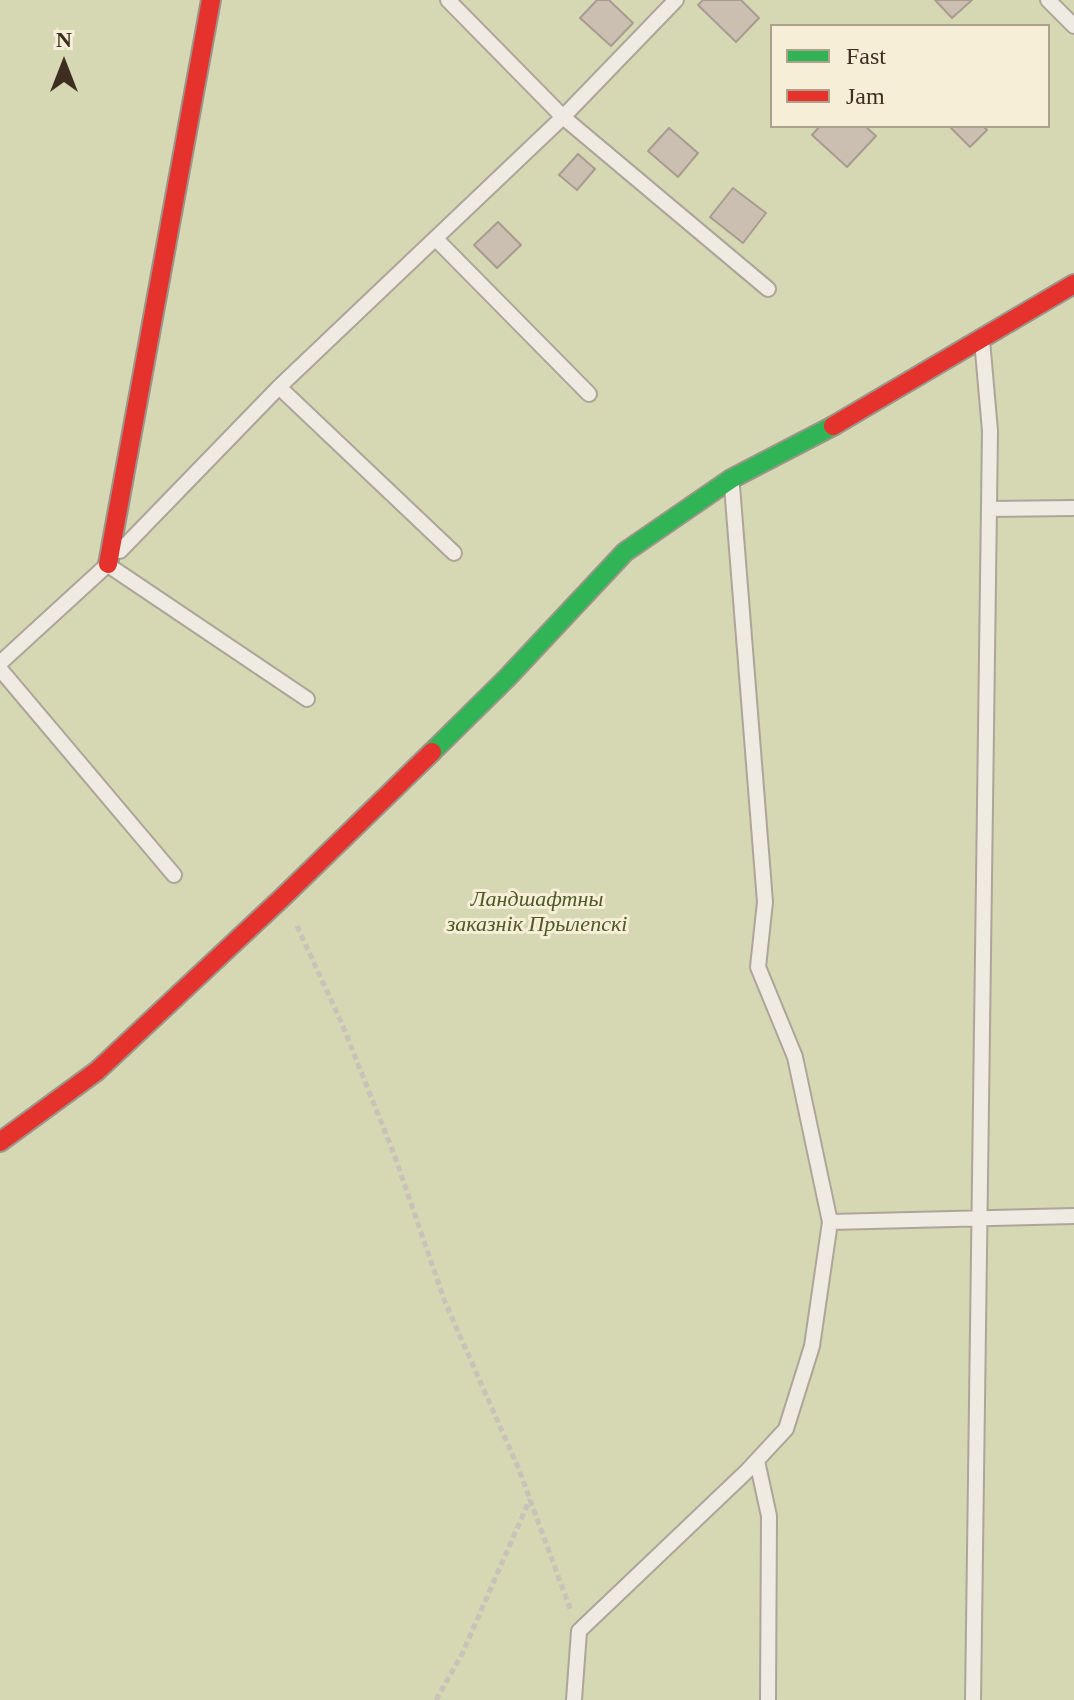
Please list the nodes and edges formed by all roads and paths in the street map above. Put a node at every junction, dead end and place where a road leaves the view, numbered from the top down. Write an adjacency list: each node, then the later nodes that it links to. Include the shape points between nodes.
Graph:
1 (211, 0): 17 (street)
2 (448, 0): 6 (lane)
3 (676, 0): 6 (lane)
4 (1048, 0): 5 (lane)
5 (1074, 26)
6 (563, 117): 7 (lane); 9 (lane)
7 (436, 239): 11 (lane); 12 (lane)
8 (1074, 284): 10 (street)
9 (768, 289)
10 (982, 336): 13 (street, via 811,439); 15 (lane, via 990,431)
11 (279, 387): 16 (lane); 17 (lane)
12 (589, 394)
13 (731, 479): 21 (street, via 625,552 507,678); 25 (lane, via 765,902 758,967 795,1057)
14 (1074, 508): 15 (lane)
15 (989, 509): 24 (lane)
16 (454, 553)
17 (108, 564): 18 (lane); 19 (lane)
18 (0, 666): 20 (lane)
19 (307, 699)
20 (174, 875)
21 (284, 896): 22 (street, via 97,1071); 27 (path, via 342,1024 445,1302)
22 (0, 1142)
23 (1074, 1216): 24 (lane)
24 (979, 1217): 25 (lane); 32 (lane)
25 (830, 1222): 26 (lane, via 807,1360 786,1429)
26 (757, 1461): 28 (lane); 31 (lane, via 769,1516)
27 (530, 1499): 28 (path); 29 (path, via 462,1654)
28 (579, 1631): 30 (lane)
29 (436, 1700)
30 (574, 1700)
31 (768, 1700)
32 (973, 1700)

